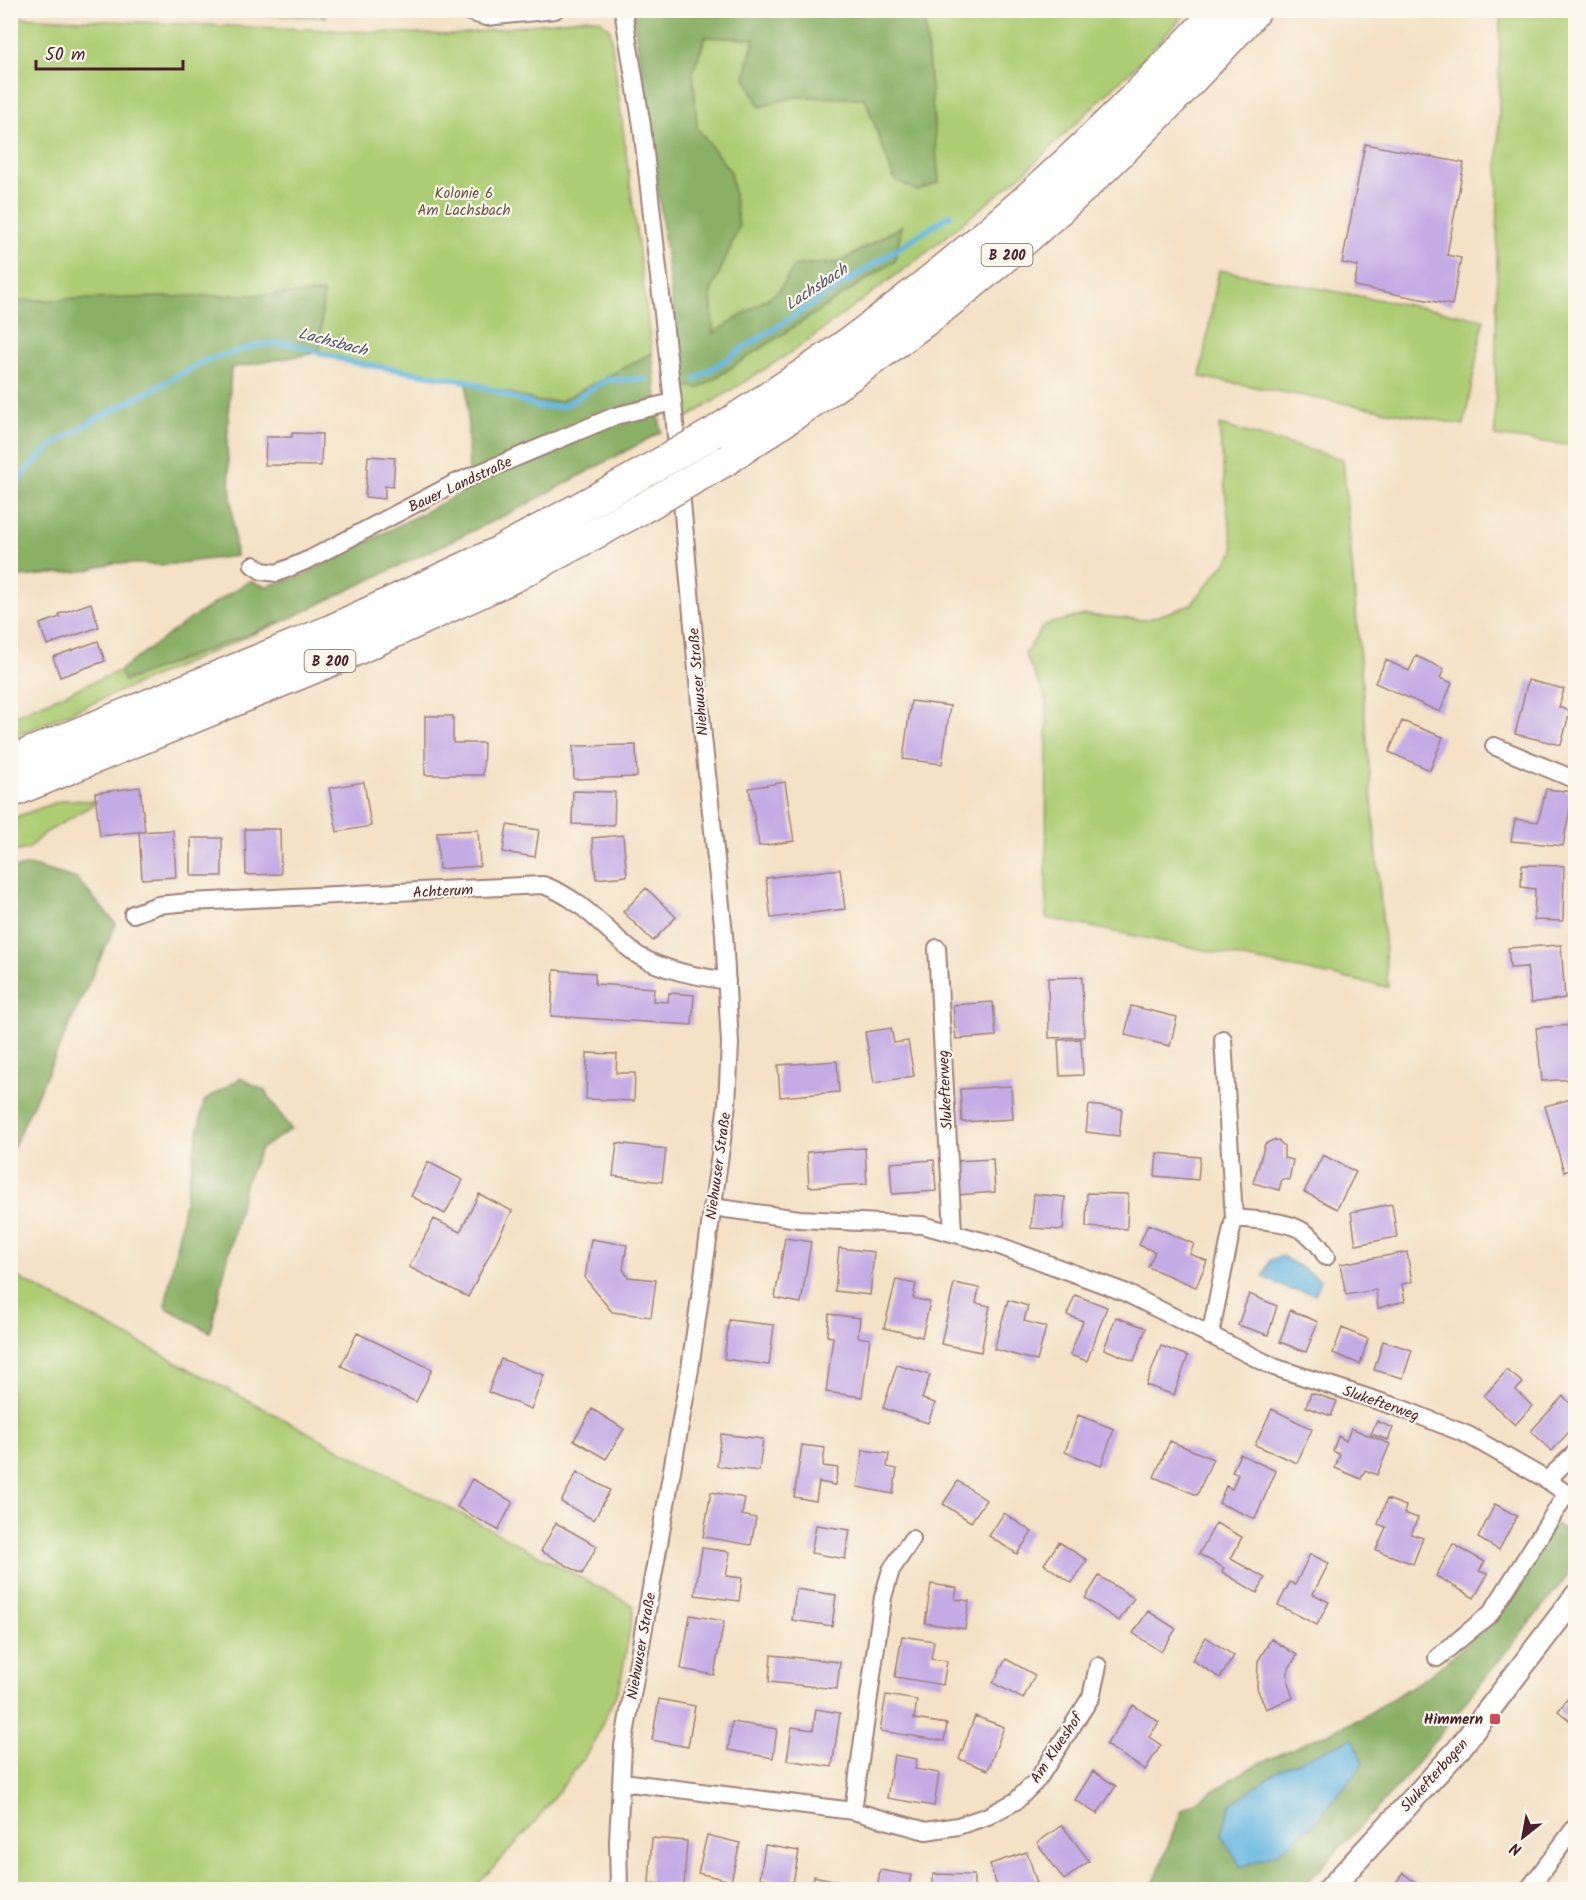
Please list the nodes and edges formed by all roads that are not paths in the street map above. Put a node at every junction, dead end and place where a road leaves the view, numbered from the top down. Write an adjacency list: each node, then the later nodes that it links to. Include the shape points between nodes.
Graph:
1 (463, 10): 2 (street, via 486,17)
2 (555, 10)
3 (623, 10): 6 (street, via 642,126)
4 (1218, 10): 9 (highway, B 200, bridge, via 1042,188 972,247 886,315 715,432 498,552 329,631)
5 (1256, 10): 11 (highway, B 200, bridge, via 1158,116 993,267 905,336 725,461 514,577 341,657)
6 (673, 402): 7 (street, Bauer Landstraße, via 615,416 453,484 277,573); 14 (street, Niehuuser Straße)
7 (253, 565)
8 (1494, 746): 10 (street)
9 (10, 761)
10 (1575, 780)
11 (10, 793)
12 (134, 914): 14 (street, Achterum, via 158,905 189,902 543,885 579,904 637,955 688,974)
13 (937, 948): 18 (street, Slukefterweg)
14 (727, 981): 16 (street, Niehuuser Straße, via 727,1104)
15 (1223, 1039): 17 (street)
16 (712, 1207): 18 (street, Slukefterweg, via 799,1219 922,1225); 28 (street, Niehuuser Straße, via 690,1370 623,1746)
17 (1234, 1218): 19 (street, via 1289,1224 1306,1231 1319,1242); 20 (street)
18 (953, 1232): 20 (street, Slukefterweg, via 1124,1292)
19 (1326, 1257)
20 (1210, 1336): 22 (street, Slukefterweg, via 1274,1367 1403,1409 1468,1435)
21 (1575, 1452): 22 (street)
22 (1547, 1480): 23 (street, Slukefterweg)
23 (1571, 1497): 26 (street, Slukefterweg, via 1491,1613)
24 (912, 1539): 29 (street, via 891,1570 883,1597)
25 (1575, 1596): 32 (street, Slukefterbogen, via 1459,1749)
26 (1437, 1658)
27 (1098, 1666): 29 (street, Am Klueshof, via 1090,1697 1038,1779 1016,1801 958,1826 926,1831)
28 (622, 1782): 29 (street, Am Klueshof); 31 (street, Niehuuser Straße)
29 (854, 1811)
30 (1575, 1826): 33 (street)
31 (619, 1890)
32 (1329, 1890)
33 (1528, 1890)

